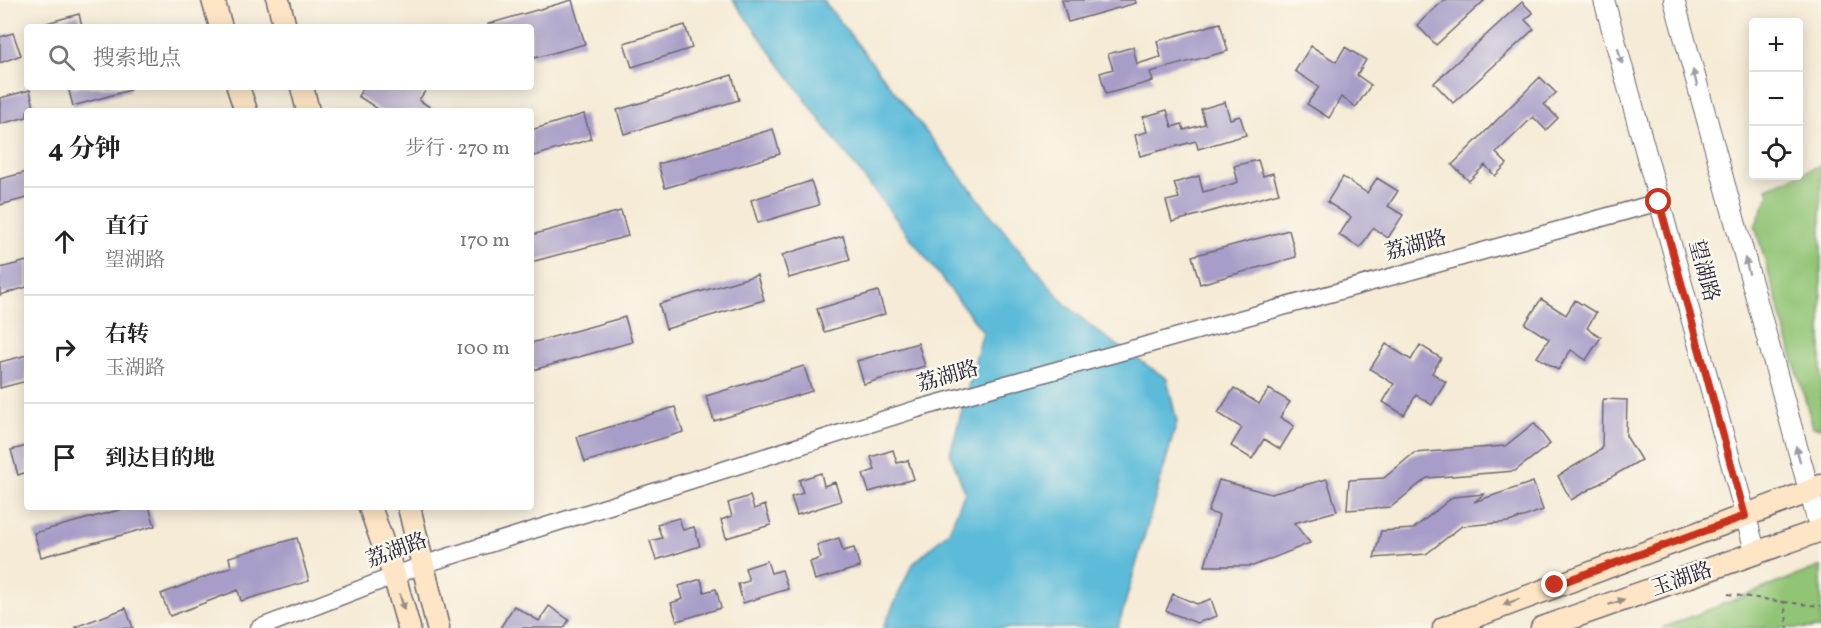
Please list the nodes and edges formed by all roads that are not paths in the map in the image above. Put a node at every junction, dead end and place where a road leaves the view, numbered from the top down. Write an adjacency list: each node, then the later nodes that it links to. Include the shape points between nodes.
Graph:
1 (213, 0): 5 (main road)
2 (278, 0): 6 (main road)
3 (1604, 0): 11 (street, 望湖路, one-way to 11)
4 (1674, 0): 12 (street, 望湖路, one-way to 4)
5 (219, 24)
6 (284, 24)
7 (239, 90): 9 (main road)
8 (303, 90): 10 (main road)
9 (245, 108)
10 (307, 108)
11 (1659, 202): 15 (street, 望湖路); 18 (street, 荔湖路, via 917,409)
12 (1815, 489): 15 (main road, 玉湖路); 16 (street, 望湖路)
13 (371, 510): 19 (main road)
14 (410, 510): 18 (main road)
15 (1745, 516): 17 (street, 望湖路); 23 (main road, 玉湖路, one-way to 23)
16 (1821, 530): 17 (main road, 玉湖路)
17 (1756, 554): 24 (main road, 玉湖路, one-way to 17)
18 (422, 565): 19 (street, 荔湖路); 22 (main road)
19 (394, 575): 20 (street, 荔湖路); 21 (main road, one-way to 21)
20 (259, 628)
21 (409, 628)
22 (438, 628)
23 (1444, 628)
24 (1542, 628)

